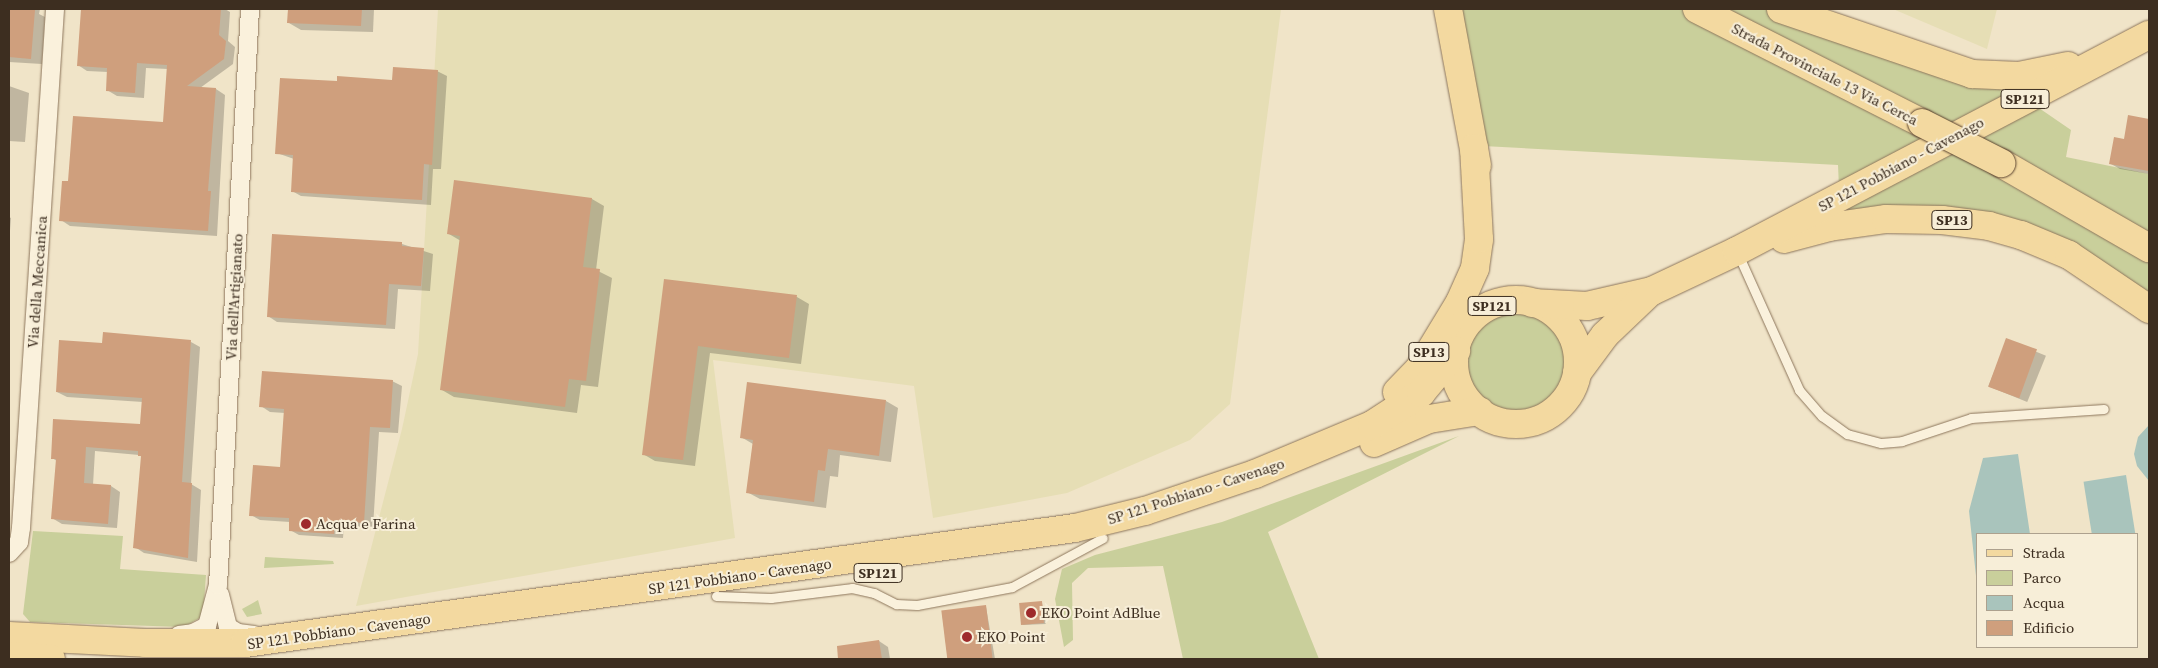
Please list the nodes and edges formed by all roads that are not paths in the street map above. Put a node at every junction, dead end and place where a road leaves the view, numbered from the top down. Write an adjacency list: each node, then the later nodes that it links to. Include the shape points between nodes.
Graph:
1 (55, 9): 21 (street, Via della Meccanica, via 21,528 19,542)
2 (250, 9): 22 (street, Via dell'Artigianato)
3 (1448, 9): 8 (main road, SP13)
4 (1697, 9): 9 (main road, Strada Provinciale 13 Via Cerca, bridge, via 2001,163)
5 (1781, 9): 7 (main road, via 1972,74 2019,76)
6 (2149, 35): 7 (main road, SP 121 Pobbiano - Cavenago / SP121)
7 (2089, 65): 10 (main road, SP 121 Pobbiano - Cavenago / SP121)
8 (1474, 148): 14 (main road, SP13, via 1494,259 1489,286); 19 (main road, SP13, via 1479,239 1475,268 1460,302 1420,368 1395,394 1360,419)
9 (2145, 247)
10 (1737, 251): 11 (main road, SP 121 Pobbiano - Cavenago / SP121); 13 (main road, SP13, via 1862,222 1904,219 1957,221 2003,229 2069,255); 17 (lane, via 1799,390 1822,416 1847,434 1881,443 1902,441 1971,418)
11 (1652, 291): 12 (main road, SP 121 Pobbiano - Cavenago / SP121, via 1587,306); 16 (main road, SP 121 Pobbiano - Cavenago / SP121, via 1605,336)
12 (1532, 303): 14 (main road, SP 121 Pobbiano - Cavenago / SP121, via 1502,302); 16 (main road, SP 121 Pobbiano - Cavenago / SP121, via 1552,312 1568,328 1577,352)
13 (2149, 309)
14 (1477, 315): 15 (main road, SP 121 Pobbiano - Cavenago / SP121, via 1464,330)
15 (1456, 351): 18 (main road, SP 121 Pobbiano - Cavenago / SP121, via 1459,386); 19 (main road, SP 121 Pobbiano - Cavenago / SP121, via 1421,393 1392,415 1313,452)
16 (1577, 373): 18 (main road, SP 121 Pobbiano - Cavenago / SP121, via 1566,399 1541,418 1507,423)
17 (2104, 410)
18 (1479, 411): 20 (main road, SP 121 Pobbiano - Cavenago / SP121, via 1429,419 1275,484 1182,516)
19 (1255, 474): 24 (main road, SP 121 Pobbiano - Cavenago / SP121, via 1145,511 1041,534)
20 (1102, 538): 23 (main road, SP 121 Pobbiano - Cavenago / SP121, via 1049,549); 23 (lane, via 1020,584 953,599 902,605 874,592 852,588 771,598)
21 (10, 553)
22 (218, 585): 24 (street, Via dell'Artigianato, via 222,613 233,631 252,635); 26 (street, Via dell'Artigianato, via 210,621 193,633)
23 (716, 596): 28 (main road, SP 121 Pobbiano - Cavenago / SP121)
24 (314, 635): 26 (main road, SP 121 Pobbiano - Cavenago / SP121, via 205,645)
25 (9, 636): 26 (main road, SP 121 Pobbiano - Cavenago / SP121)
26 (59, 649): 27 (main road, SP 121 Pobbiano - Cavenago / SP121)
27 (9, 656)
28 (258, 659)

